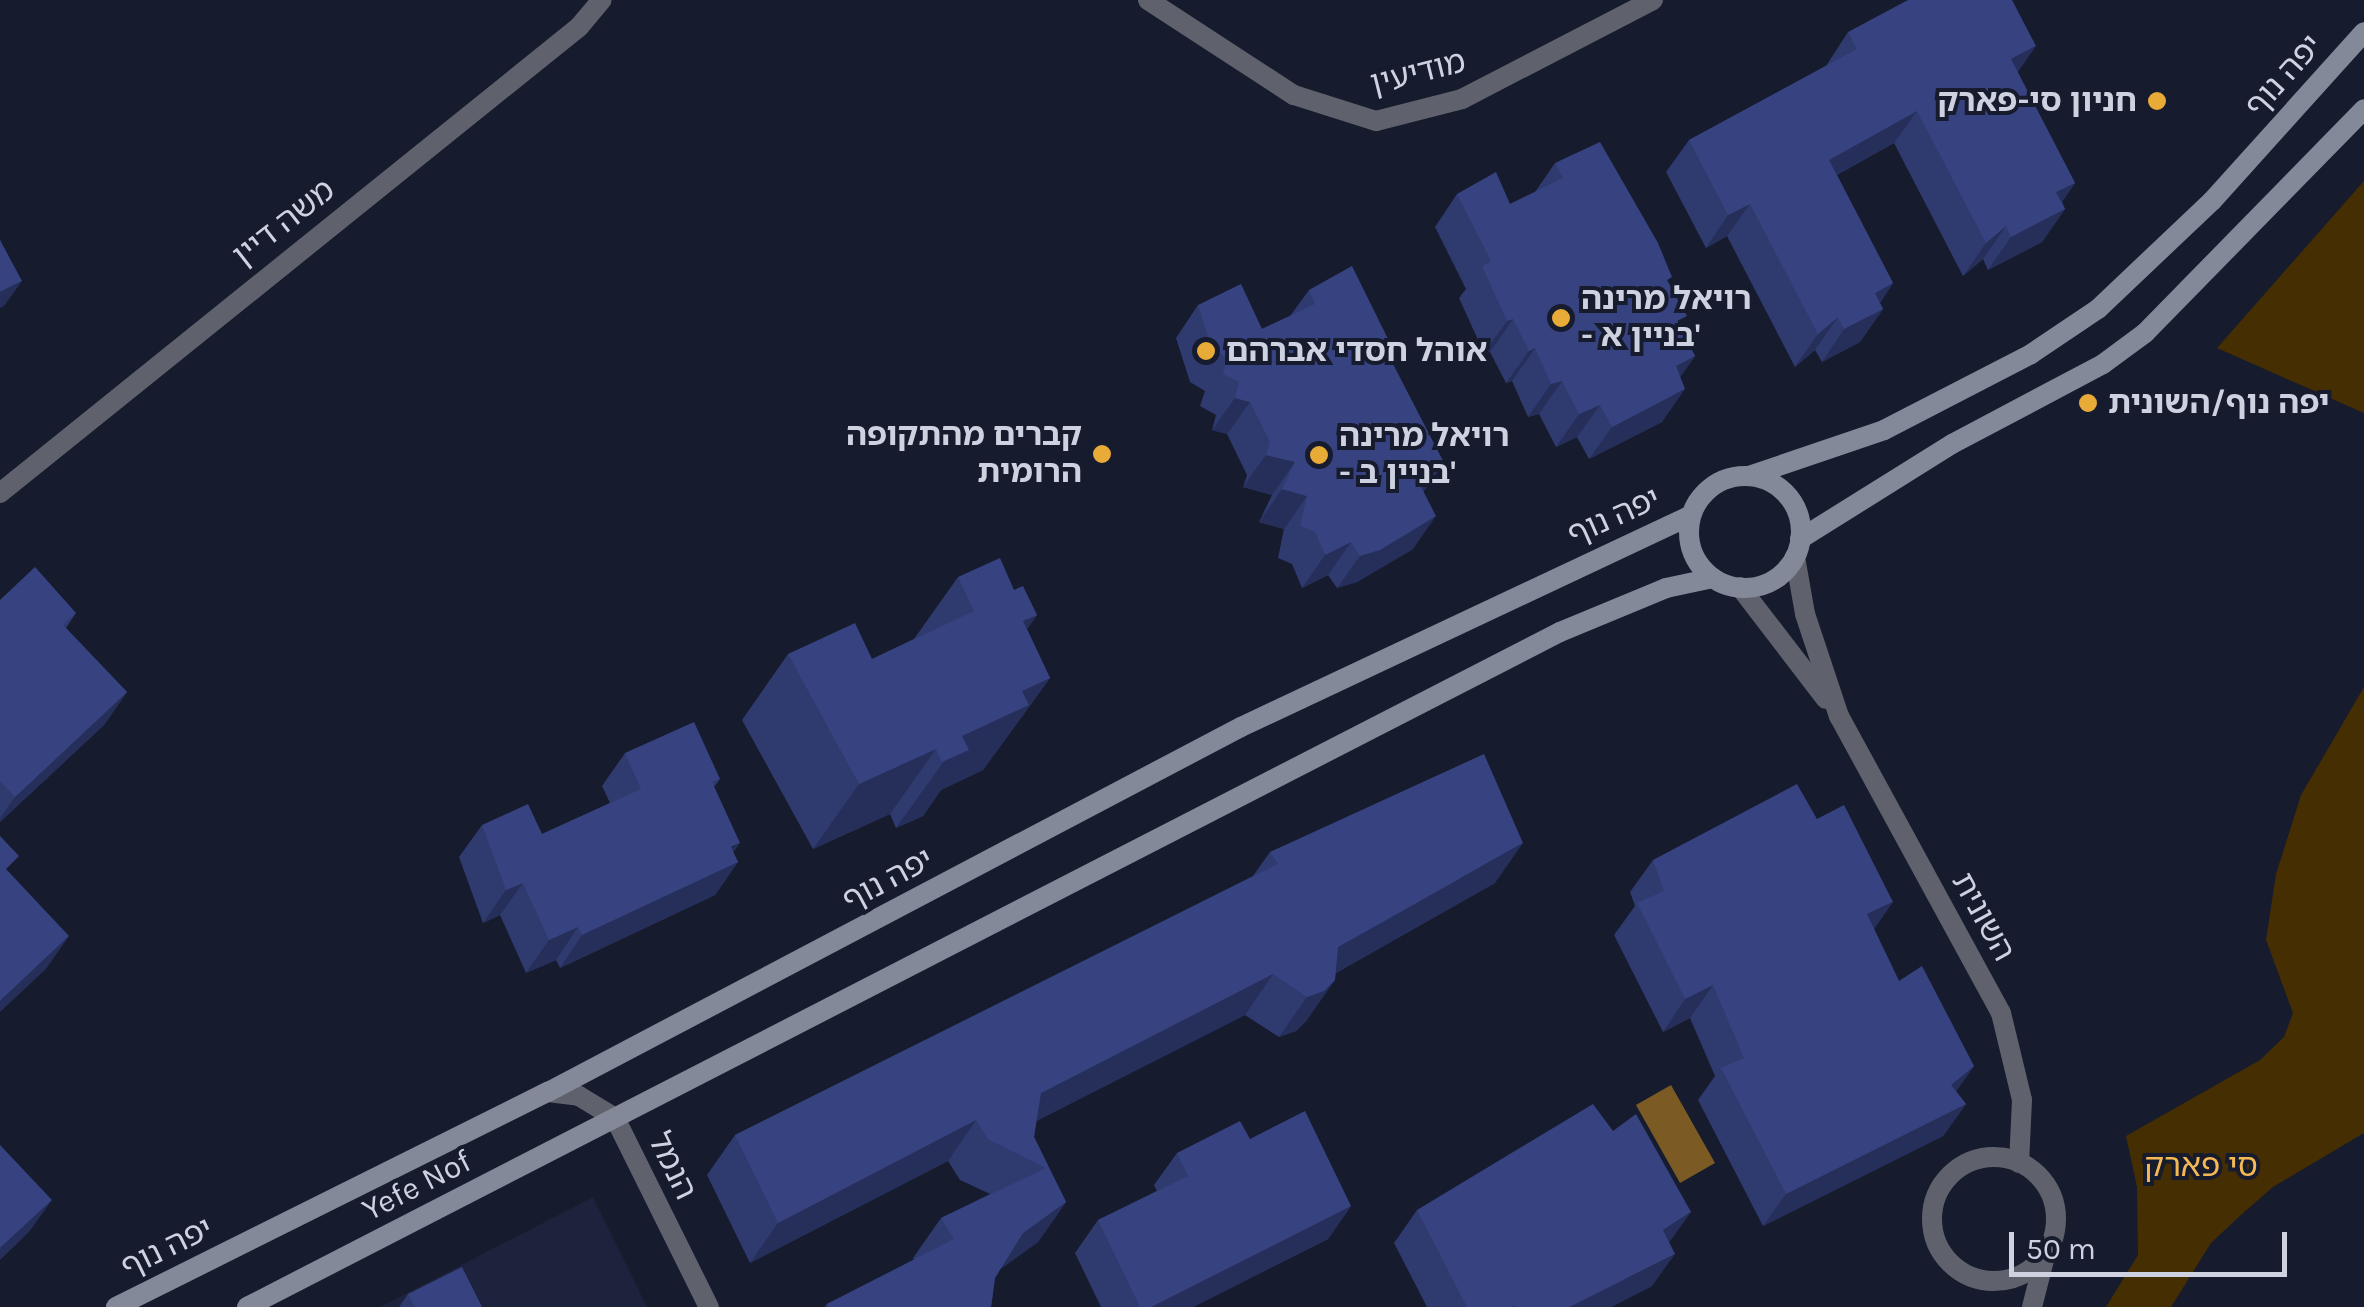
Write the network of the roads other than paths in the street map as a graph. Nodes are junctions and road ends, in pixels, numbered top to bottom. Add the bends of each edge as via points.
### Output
1 (602, 0) edge
2 (1148, 0) edge
3 (1653, 0) edge
4 (2364, 32) edge
5 (2364, 109) edge
6 (1749, 476) junction
7 (0, 492) edge
8 (1691, 515) junction
9 (1798, 548) junction
10 (1713, 578) junction
11 (1740, 588) junction
12 (1839, 716) junction
13 (548, 1092) junction
14 (615, 1118) junction
15 (2019, 1163) junction
16 (2045, 1254) junction
17 (116, 1307) edge
18 (248, 1307) edge
19 (709, 1307) edge
20 (2032, 1307) edge

1 - 7 street, משה דיין via 579,28
2 - 3 street, מודיעין via 1294,94 1376,120 1462,99
4 - 6 main road, יפה נוף via 2212,201 2098,309 2031,354 1884,430
5 - 9 main road via 2146,333 2103,364 1837,511
6 - 8 main road via 1713,486
6 - 9 main road via 1766,480 1793,504
8 - 10 main road via 1692,550
8 - 13 main road, יפה נוף via 1241,728
9 - 11 main road via 1768,583
9 - 12 street, השונית via 1809,629
10 - 11 main road
10 - 14 main road via 1666,588 1560,632
11 - 12 street, השונית
12 - 15 street, השונית via 2000,1013 2022,1100
13 - 14 street, הנמל via 589,1100
13 - 17 main road, יפה נוף
14 - 18 main road, Yefe Nof
14 - 19 street, הנמל
15 - 16 street via 2034,1172 2053,1202 2053,1238
15 - 16 street via 1977,1159 1950,1176 1934,1202 1936,1244 1948,1261 1982,1280 2017,1277
16 - 20 street

